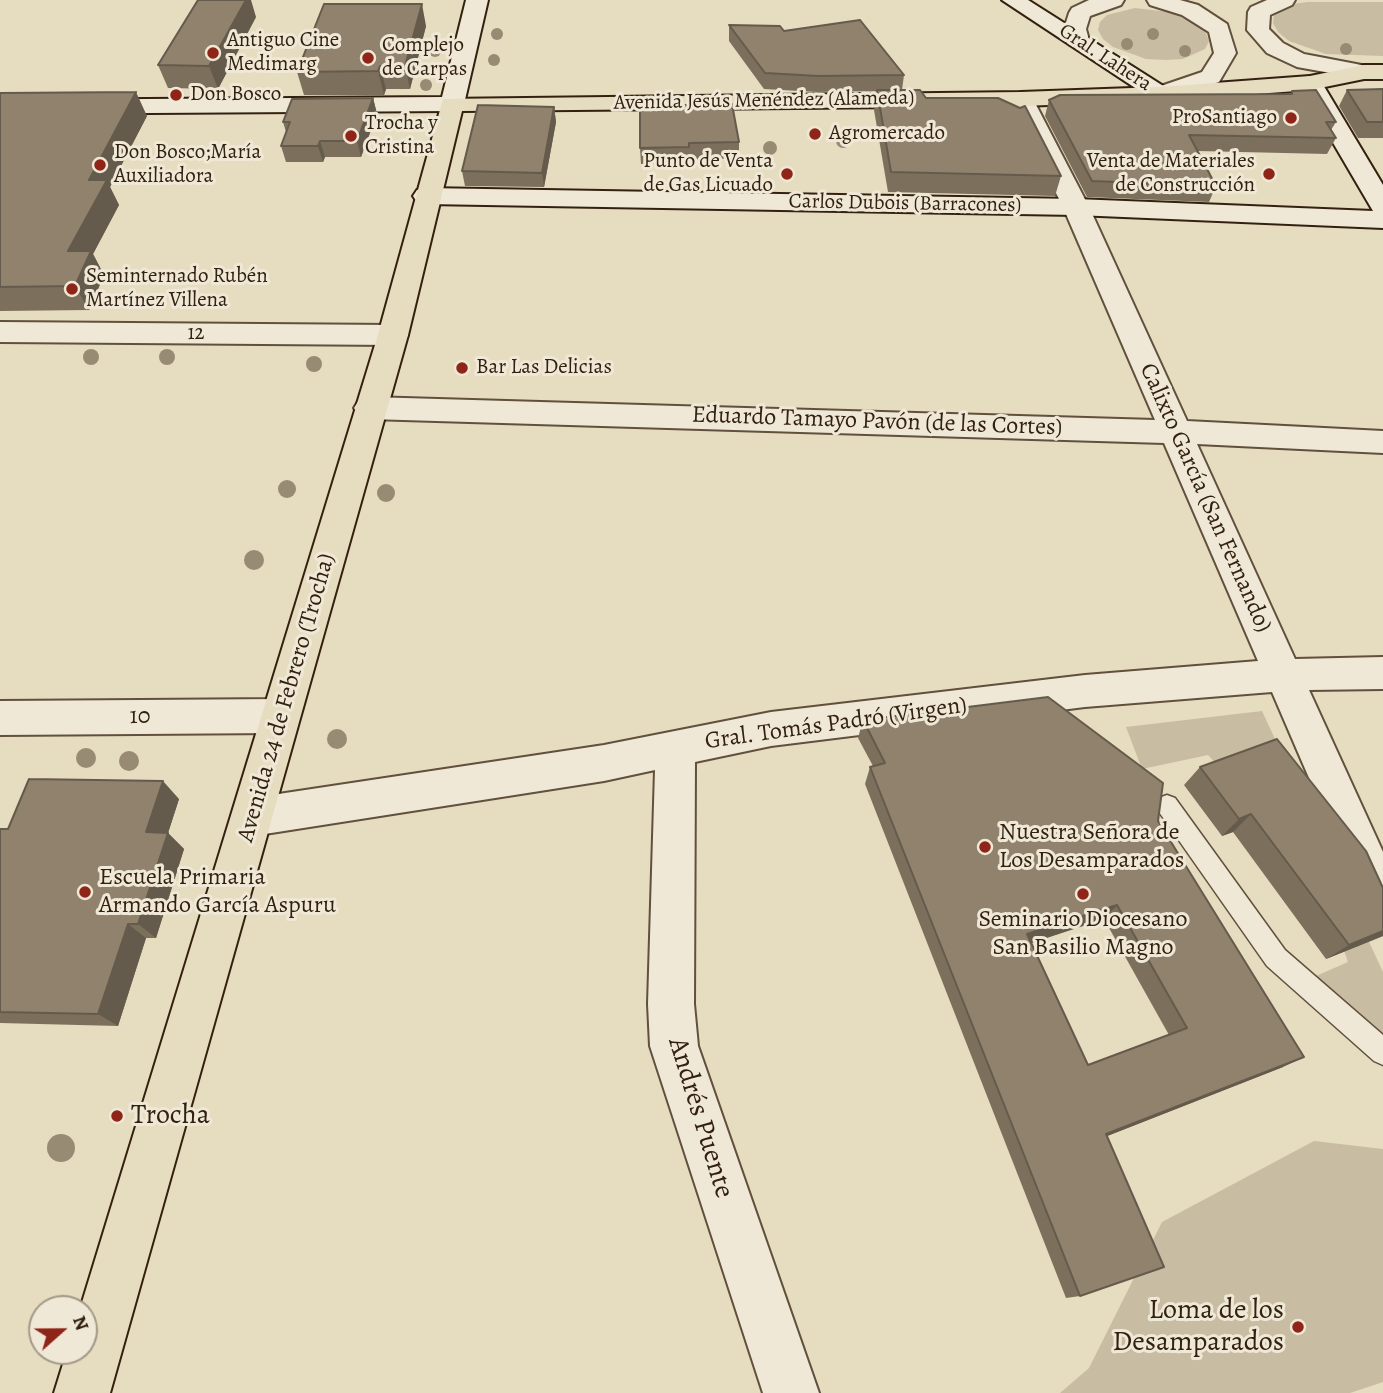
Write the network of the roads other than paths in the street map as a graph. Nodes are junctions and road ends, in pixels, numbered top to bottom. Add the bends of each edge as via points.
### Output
1 (477, 0) edge
2 (1013, 0) edge
3 (1114, 0) edge
4 (1158, 0) edge
5 (1284, 0) edge
6 (1078, 40) junction
7 (1297, 60) junction
8 (1373, 72) edge
9 (1310, 83) junction
10 (1383, 90) edge
11 (1160, 94) junction
12 (1021, 99) junction
13 (452, 104) junction
14 (0, 107) edge
15 (426, 195) junction
16 (1076, 207) junction
17 (1383, 207) edge
18 (1383, 220) edge
19 (0, 332) edge
20 (393, 335) junction
21 (370, 408) junction
22 (1174, 432) junction
23 (1383, 442) edge
24 (1383, 673) edge
25 (1283, 675) junction
26 (280, 716) junction
27 (0, 718) edge
28 (675, 749) junction
29 (1167, 804) dead end
30 (252, 817) junction
31 (1383, 901) edge
32 (1383, 1052) edge
33 (82, 1393) edge
34 (791, 1393) edge

1 - 13 street, Avenida 24 de Febrero (Trocha)
2 - 6 street, Gral. Lahera
3 - 6 street via 1080,13 1074,29
4 - 11 street, Avenida Jesús Menéndez (Alameda) via 1190,10 1219,29 1225,52 1211,77
5 - 7 street, Avenida Jesús Menéndez (Alameda) via 1259,12 1258,30 1275,48
6 - 11 street, Gral. Lahera
7 - 8 street, Avenida Jesús Menéndez (Alameda)
7 - 9 street, Avenida Jesús Menéndez (Alameda)
8 - 9 main road, Avenida Jesús Menéndez (Alameda)
9 - 10 main road, Avenida Jesús Menéndez (Alameda)
9 - 11 main road, Avenida Jesús Menéndez (Alameda)
9 - 17 street
11 - 12 main road, Avenida Jesús Menéndez (Alameda)
12 - 13 main road, Avenida Jesús Menéndez (Alameda)
12 - 16 street, Calixto García (San Fernando)
13 - 14 street
13 - 15 main road, Avenida 24 de Febrero (Trocha)
15 - 16 street, Carlos Dubois (Barracones)
15 - 20 main road, Avenida 24 de Febrero (Trocha)
16 - 18 street, Carlos Dubois (Barracones)
16 - 22 street, Calixto García (San Fernando)
19 - 20 street, 12
20 - 21 main road, Avenida 24 de Febrero (Trocha)
21 - 22 street, Eduardo Tamayo Pavón (de las Cortes)
21 - 26 main road, Avenida 24 de Febrero (Trocha)
22 - 23 street, Eduardo Tamayo Pavón (de las Cortes)
22 - 25 street, Calixto García (San Fernando)
24 - 25 street, Gral. Tomás Padró (Virgen)
25 - 28 street, Gral. Tomás Padró (Virgen) via 1085,691 798,726
25 - 31 street, Calixto García (San Fernando)
26 - 27 street, 10
26 - 30 main road, Avenida 24 de Febrero (Trocha)
28 - 30 street, Gral. Tomás Padró (Virgen)
28 - 34 street, Andrés Puente via 674,1046
29 - 32 lane via 1276,958
30 - 33 main road, Avenida 24 de Febrero (Trocha)

